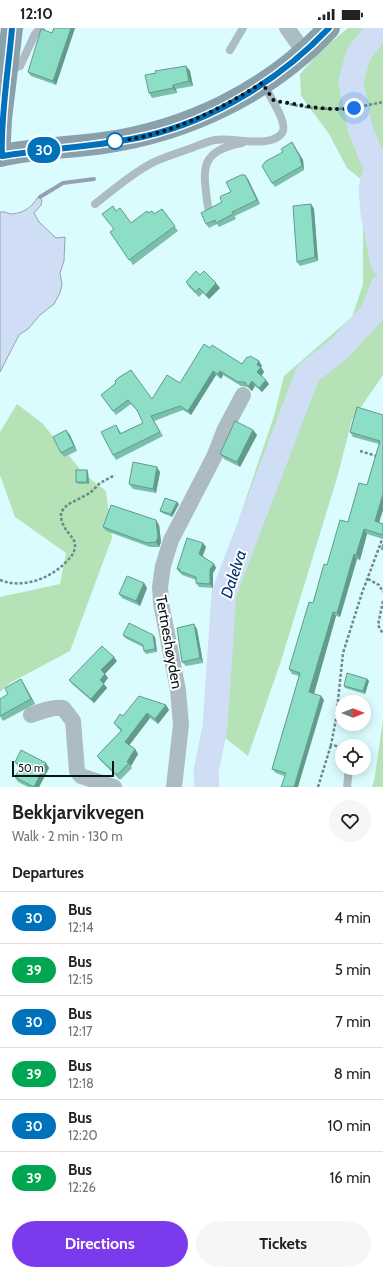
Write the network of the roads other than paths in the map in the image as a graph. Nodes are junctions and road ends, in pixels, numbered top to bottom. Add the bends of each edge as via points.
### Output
1 (12, 28) edge
2 (41, 28) edge
3 (243, 28) edge
4 (286, 28) edge
5 (329, 28) edge
6 (230, 50) dead end
7 (304, 52) junction
8 (4, 68) edge
9 (268, 92) junction
10 (252, 141) junction
11 (1, 148) edge
12 (95, 204) dead end
13 (208, 206) dead end
14 (243, 395) dead end
15 (32, 715) dead end
16 (348, 775) edge
17 (84, 782) edge
18 (114, 787) edge
19 (174, 787) edge
20 (347, 787) edge

1 - 8 main road
2 - 8 lane via 35,34 20,66
3 - 6 lane
4 - 7 street
5 - 7 main road
7 - 9 main road
8 - 11 main road
9 - 10 lane via 282,121 283,133 270,141
9 - 11 main road via 162,132 102,143
10 - 12 lane via 215,140 152,163 130,176
10 - 13 lane via 219,149 207,160 204,172
14 - 19 street, Tertneshøyden via 171,540 163,566 161,603 178,690 181,725
15 - 17 street via 56,707 63,708 69,713 75,729 77,771
16 - 20 lane
17 - 18 street

